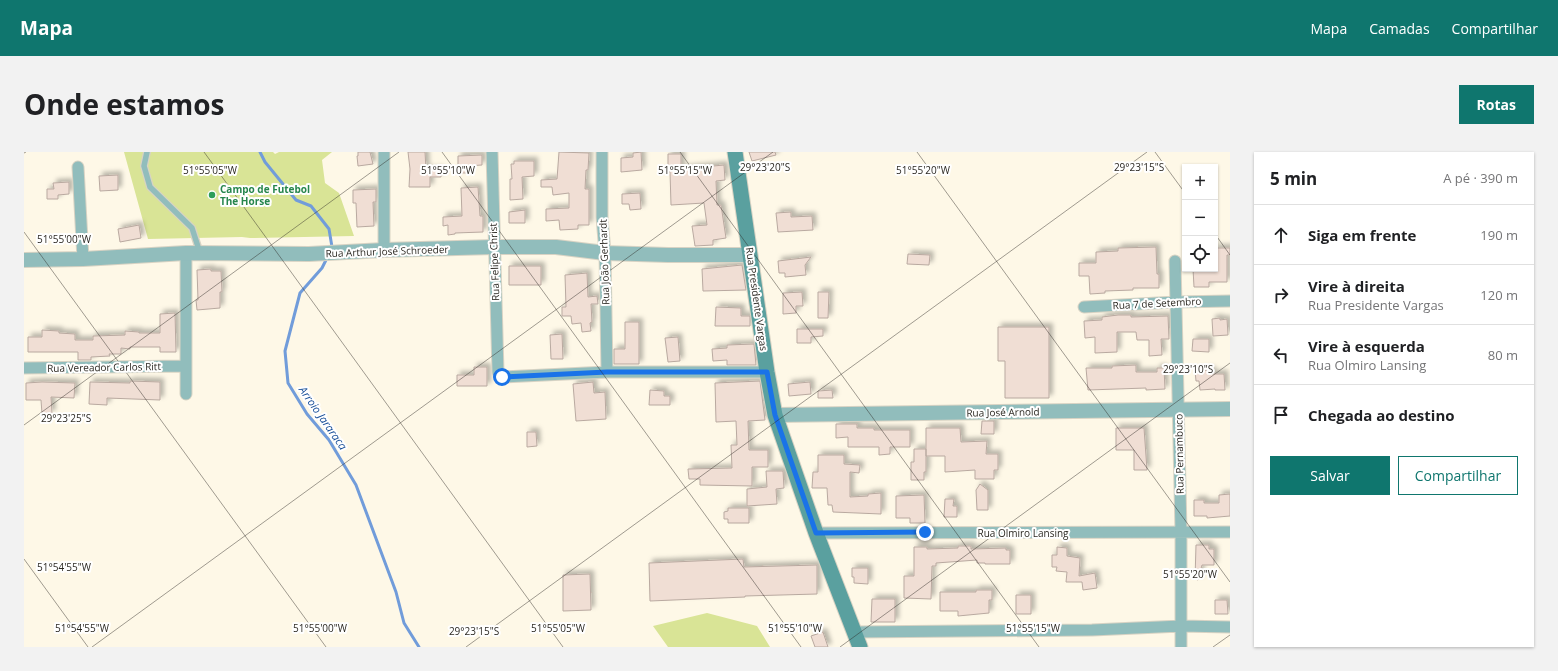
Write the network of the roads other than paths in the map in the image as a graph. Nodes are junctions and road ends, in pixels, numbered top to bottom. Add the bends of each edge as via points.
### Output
1 (147, 152) edge
2 (384, 152) edge
3 (492, 152) edge
4 (602, 152) edge
5 (735, 152) edge
6 (78, 167) dead end
7 (494, 247) junction
8 (384, 250) junction
9 (193, 253) junction
10 (605, 253) junction
11 (750, 255) junction
12 (83, 259) junction
13 (24, 260) edge
14 (1175, 261) dead end
15 (1230, 300) edge
16 (1176, 302) junction
17 (1084, 307) dead end
18 (185, 366) junction
19 (24, 368) edge
20 (607, 372) junction
21 (767, 372) junction
22 (186, 394) dead end
23 (1230, 409) edge
24 (1178, 410) junction
25 (775, 415) junction
26 (1181, 532) junction
27 (1230, 532) edge
28 (816, 533) junction
29 (1181, 626) junction
30 (1230, 627) edge
31 (854, 632) junction
32 (860, 647) edge
33 (1181, 647) edge

1 - 9 lane via 144,166 150,187 192,228
2 - 8 street
3 - 7 street, Rua Felipe Christ
4 - 10 street, Rua João Gerhardt
5 - 11 main road, Rua Presidente Vargas
6 - 12 street
7 - 8 street, Rua Arthur José Schroeder
7 - 10 street, Rua Arthur José Schroeder via 556,247
7 - 20 street, Rua Felipe Christ via 498,372 502,377
8 - 9 street, Rua Arthur José Schroeder via 336,254
9 - 12 street, Rua Arthur José Schroeder
9 - 18 street
10 - 11 street, Rua Arthur José Schroeder
10 - 20 street, Rua João Gerhardt
11 - 21 main road, Rua Presidente Vargas
12 - 13 street, Rua Arthur José Schroeder
14 - 16 street, Rua Pernambuco
15 - 16 street, Rua 7 de Setembro
16 - 17 street, Rua 7 de Setembro
16 - 24 street, Rua Pernambuco
18 - 19 street, Rua Vereador Carlos Ritt
18 - 22 street
20 - 21 street
21 - 25 main road, Rua Presidente Vargas
23 - 24 street, Rua José Arnold
24 - 25 street, Rua José Arnold
24 - 26 street, Rua Pernambuco
25 - 28 main road, Rua Presidente Vargas
26 - 27 street, Rua Olmiro Lansing
26 - 28 street, Rua Olmiro Lansing
26 - 29 street, Rua Pernambuco
28 - 31 main road, Rua Presidente Vargas
29 - 30 street
29 - 31 street via 1092,630
29 - 33 street, Rua Pernambuco
31 - 32 main road, Rua Presidente Vargas

